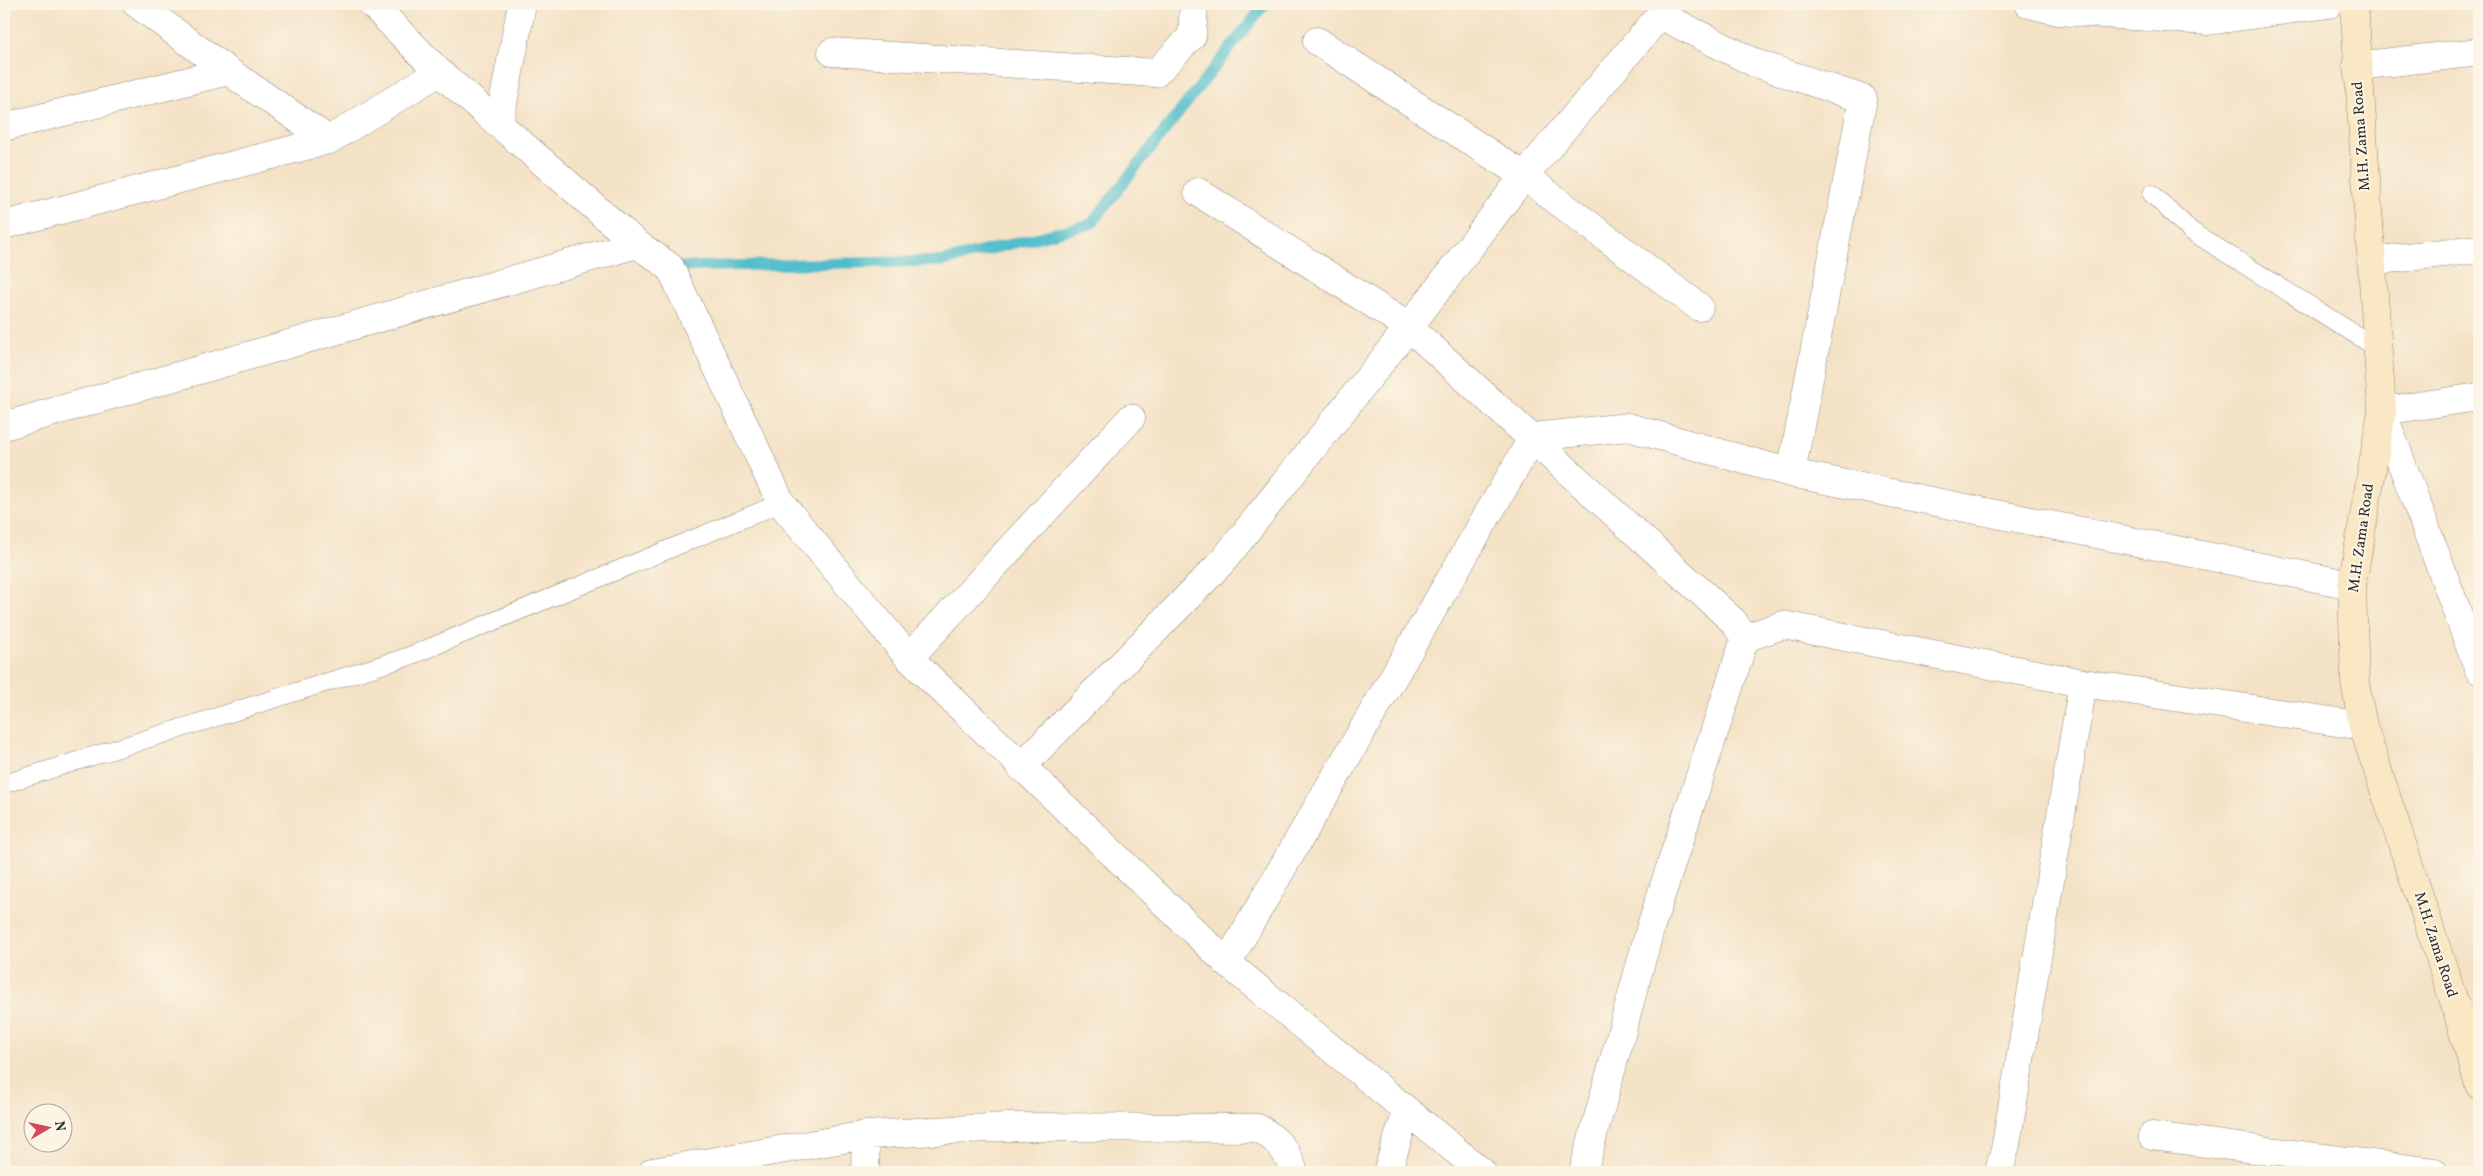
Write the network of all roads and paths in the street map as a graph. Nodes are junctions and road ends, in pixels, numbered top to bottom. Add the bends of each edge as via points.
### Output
1 (137, 4) edge
2 (372, 4) edge
3 (522, 4) edge
4 (1194, 4) edge
5 (2029, 4) edge
6 (2329, 4) edge
7 (2354, 4) edge
8 (1318, 41) dead end
9 (832, 52) dead end
10 (2479, 52) edge
11 (2357, 66) junction
12 (228, 71) junction
13 (439, 72) junction
14 (499, 124) junction
15 (4, 128) edge
16 (329, 140) junction
17 (1524, 176) junction
18 (1198, 192) dead end
19 (2152, 194) dead end
20 (4, 225) edge
21 (636, 244) junction
22 (2479, 249) edge
23 (2371, 261) junction
24 (1700, 307) dead end
25 (1409, 327) junction
26 (2377, 348) junction
27 (2479, 397) edge
28 (2382, 411) junction
29 (1131, 418) dead end
30 (4, 426) edge
31 (1533, 437) junction
32 (1791, 473) junction
33 (781, 503) junction
34 (2352, 585) junction
35 (1745, 638) junction
36 (909, 658) junction
37 (2479, 670) edge
38 (2083, 683) junction
39 (2363, 726) junction
40 (1021, 767) junction
41 (4, 784) edge
42 (1227, 963) junction
43 (2479, 1085) edge
44 (1407, 1111) junction
45 (866, 1135) junction
46 (2152, 1136) dead end
47 (652, 1172) edge
48 (865, 1172) edge
49 (1294, 1172) edge
50 (1387, 1172) edge
51 (1482, 1172) edge
52 (1583, 1172) edge
53 (1999, 1172) edge
54 (2434, 1172) edge

1 - 12 street
2 - 13 street
3 - 14 street
4 - 9 street via 1192,36 1156,73
5 - 6 street via 2058,11 2208,21
7 - 11 main road, M.H. Zama Road
8 - 17 street
10 - 11 street
11 - 23 main road, M.H. Zama Road
12 - 15 street
12 - 16 street
13 - 14 street
13 - 16 street
14 - 21 street
16 - 20 street
17 - 24 street
17 - 25 street
17 - 32 street via 1660,16 1755,62 1863,99
18 - 25 street
19 - 26 lane via 2191,231
21 - 30 street
21 - 33 street via 670,267
22 - 23 street
23 - 26 main road, M.H. Zama Road
25 - 31 street
25 - 40 street via 1222,562
26 - 28 main road, M.H. Zama Road
27 - 28 street
28 - 34 main road, M.H. Zama Road
28 - 37 street
29 - 36 street
31 - 32 street via 1628,426
31 - 35 street via 1733,621
31 - 42 street
32 - 34 street
33 - 36 street
33 - 41 lane via 407,657
34 - 39 main road, M.H. Zama Road via 2355,683
35 - 38 street via 1783,625
35 - 52 street via 1651,926
36 - 40 street
38 - 39 street
38 - 53 street
39 - 43 main road, M.H. Zama Road
40 - 42 street
42 - 44 street
44 - 50 street
44 - 51 street
45 - 47 street
45 - 48 street
45 - 49 street via 1006,1127 1258,1128 1285,1148
46 - 54 street

